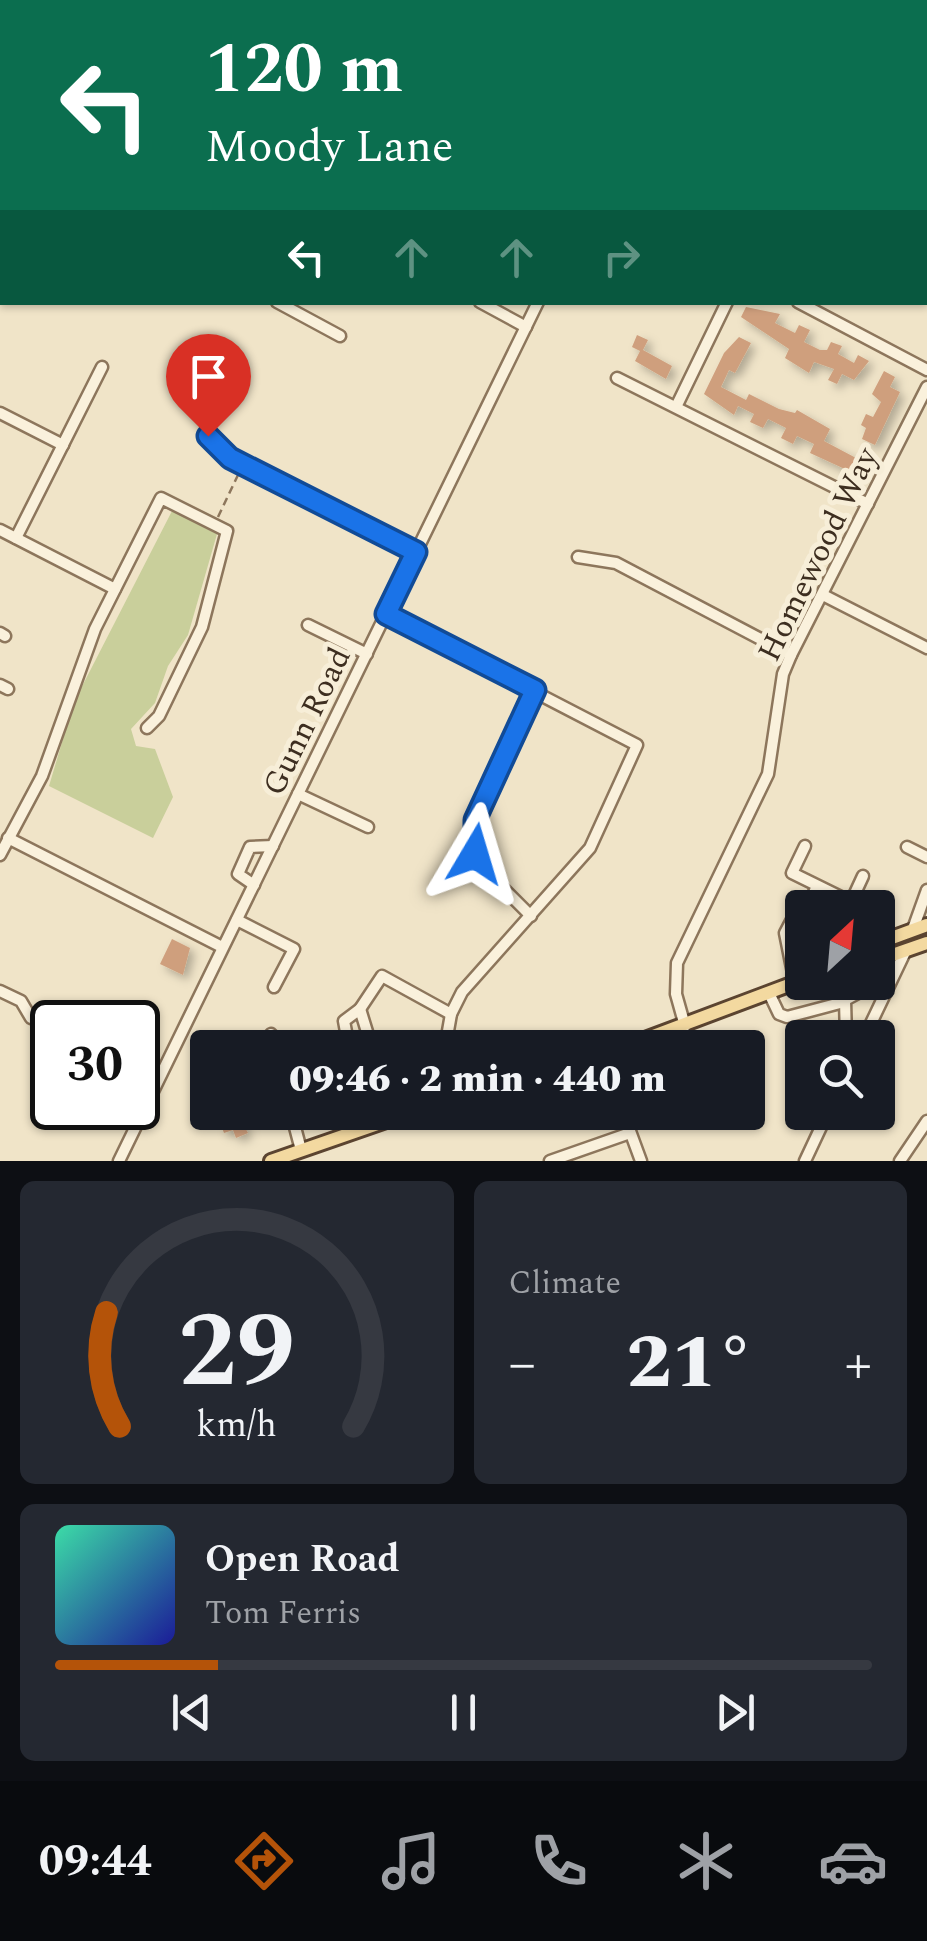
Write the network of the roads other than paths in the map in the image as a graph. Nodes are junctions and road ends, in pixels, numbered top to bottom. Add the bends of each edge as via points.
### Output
1 (282, 305) edge
2 (486, 305) edge
3 (537, 305) edge
4 (727, 305) edge
5 (804, 305) edge
6 (526, 327) junction
7 (340, 336) dead end
8 (102, 367) dead end
9 (927, 370) edge
10 (617, 378) dead end
11 (927, 387) edge
12 (676, 407) junction
13 (0, 413) edge
14 (208, 436) dead end
15 (63, 445) junction
16 (868, 504) junction
17 (0, 530) edge
18 (16, 538) junction
19 (416, 552) junction
20 (578, 557) dead end
21 (115, 589) junction
22 (824, 595) junction
23 (386, 614) junction
24 (308, 625) dead end
25 (927, 648) edge
26 (366, 654) junction
27 (791, 655) junction
28 (535, 690) junction
29 (147, 728) dead end
30 (298, 794) junction
31 (368, 828) dead end
32 (8, 838) junction
33 (273, 846) junction
34 (805, 846) dead end
35 (907, 847) dead end
36 (0, 855) edge
37 (927, 857) edge
38 (863, 876) dead end
39 (254, 885) junction
40 (818, 886) junction
41 (816, 890) edge
42 (927, 890) edge
43 (531, 916) junction
44 (237, 920) junction
45 (922, 930) edge
46 (895, 938) edge
47 (927, 943) edge
48 (895, 946) edge
49 (222, 947) junction
50 (906, 950) junction
51 (895, 952) edge
52 (785, 986) edge
53 (274, 987) dead end
54 (0, 991) edge
55 (770, 992) junction
56 (845, 1000) joint
57 (360, 1009) junction
58 (451, 1014) junction
59 (30, 1016) edge
60 (846, 1020) edge
61 (873, 1020) edge
62 (686, 1026) junction
63 (346, 1030) edge
64 (366, 1030) edge
65 (448, 1030) edge
66 (674, 1030) edge
67 (927, 1120) edge
68 (296, 1130) edge
69 (359, 1130) edge
70 (629, 1130) edge
71 (819, 1130) edge
72 (630, 1133) junction
73 (301, 1150) junction
74 (119, 1161) edge
75 (271, 1161) edge
76 (550, 1161) edge
77 (641, 1161) edge
78 (804, 1161) edge
79 (900, 1161) edge

1 - 7 street
2 - 6 street
3 - 6 street, Gunn Road
4 - 12 street
5 - 9 street
6 - 19 street, Gunn Road
8 - 15 street
10 - 12 street
11 - 16 street, Homewood Way
12 - 16 street
13 - 15 street
14 - 19 street via 242,464
15 - 18 street
16 - 22 street, Homewood Way
17 - 18 street
18 - 21 street
19 - 23 street, Gunn Road
20 - 27 street via 616,563
21 - 29 street via 161,498 227,531 202,627
21 - 32 street via 78,669 42,776
22 - 25 street
22 - 27 street, Homewood Way
23 - 26 street, Gunn Road
23 - 28 street
24 - 26 street
26 - 30 street, Gunn Road
27 - 62 street, Homewood Way via 768,774 678,963 676,994
28 - 43 street via 472,840 482,866
28 - 43 street via 637,744 590,848
30 - 31 street
30 - 33 street, Gunn Road
32 - 36 street
32 - 49 street
33 - 39 street, Gunn Road
33 - 39 street via 250,847 238,865 238,874
34 - 40 street via 792,873
35 - 37 street
38 - 40 street via 851,902
39 - 44 street, Gunn Road
40 - 41 street
42 - 45 street
43 - 58 street via 462,992
44 - 49 street, Gunn Road
44 - 53 street via 294,949
45 - 46 main road
45 - 48 main road
45 - 50 main road
47 - 50 main road
49 - 74 street, Gunn Road
50 - 51 main road
50 - 61 street
52 - 55 main road
54 - 59 street via 22,1002
55 - 56 street via 782,1017 820,1012
55 - 62 main road
56 - 60 street
57 - 58 street via 382,976
57 - 63 street via 344,1020
57 - 64 street
58 - 65 street
62 - 66 main road
67 - 79 street
68 - 73 street
69 - 73 main road
70 - 72 street
71 - 78 street
72 - 76 street
72 - 77 street
73 - 75 main road

